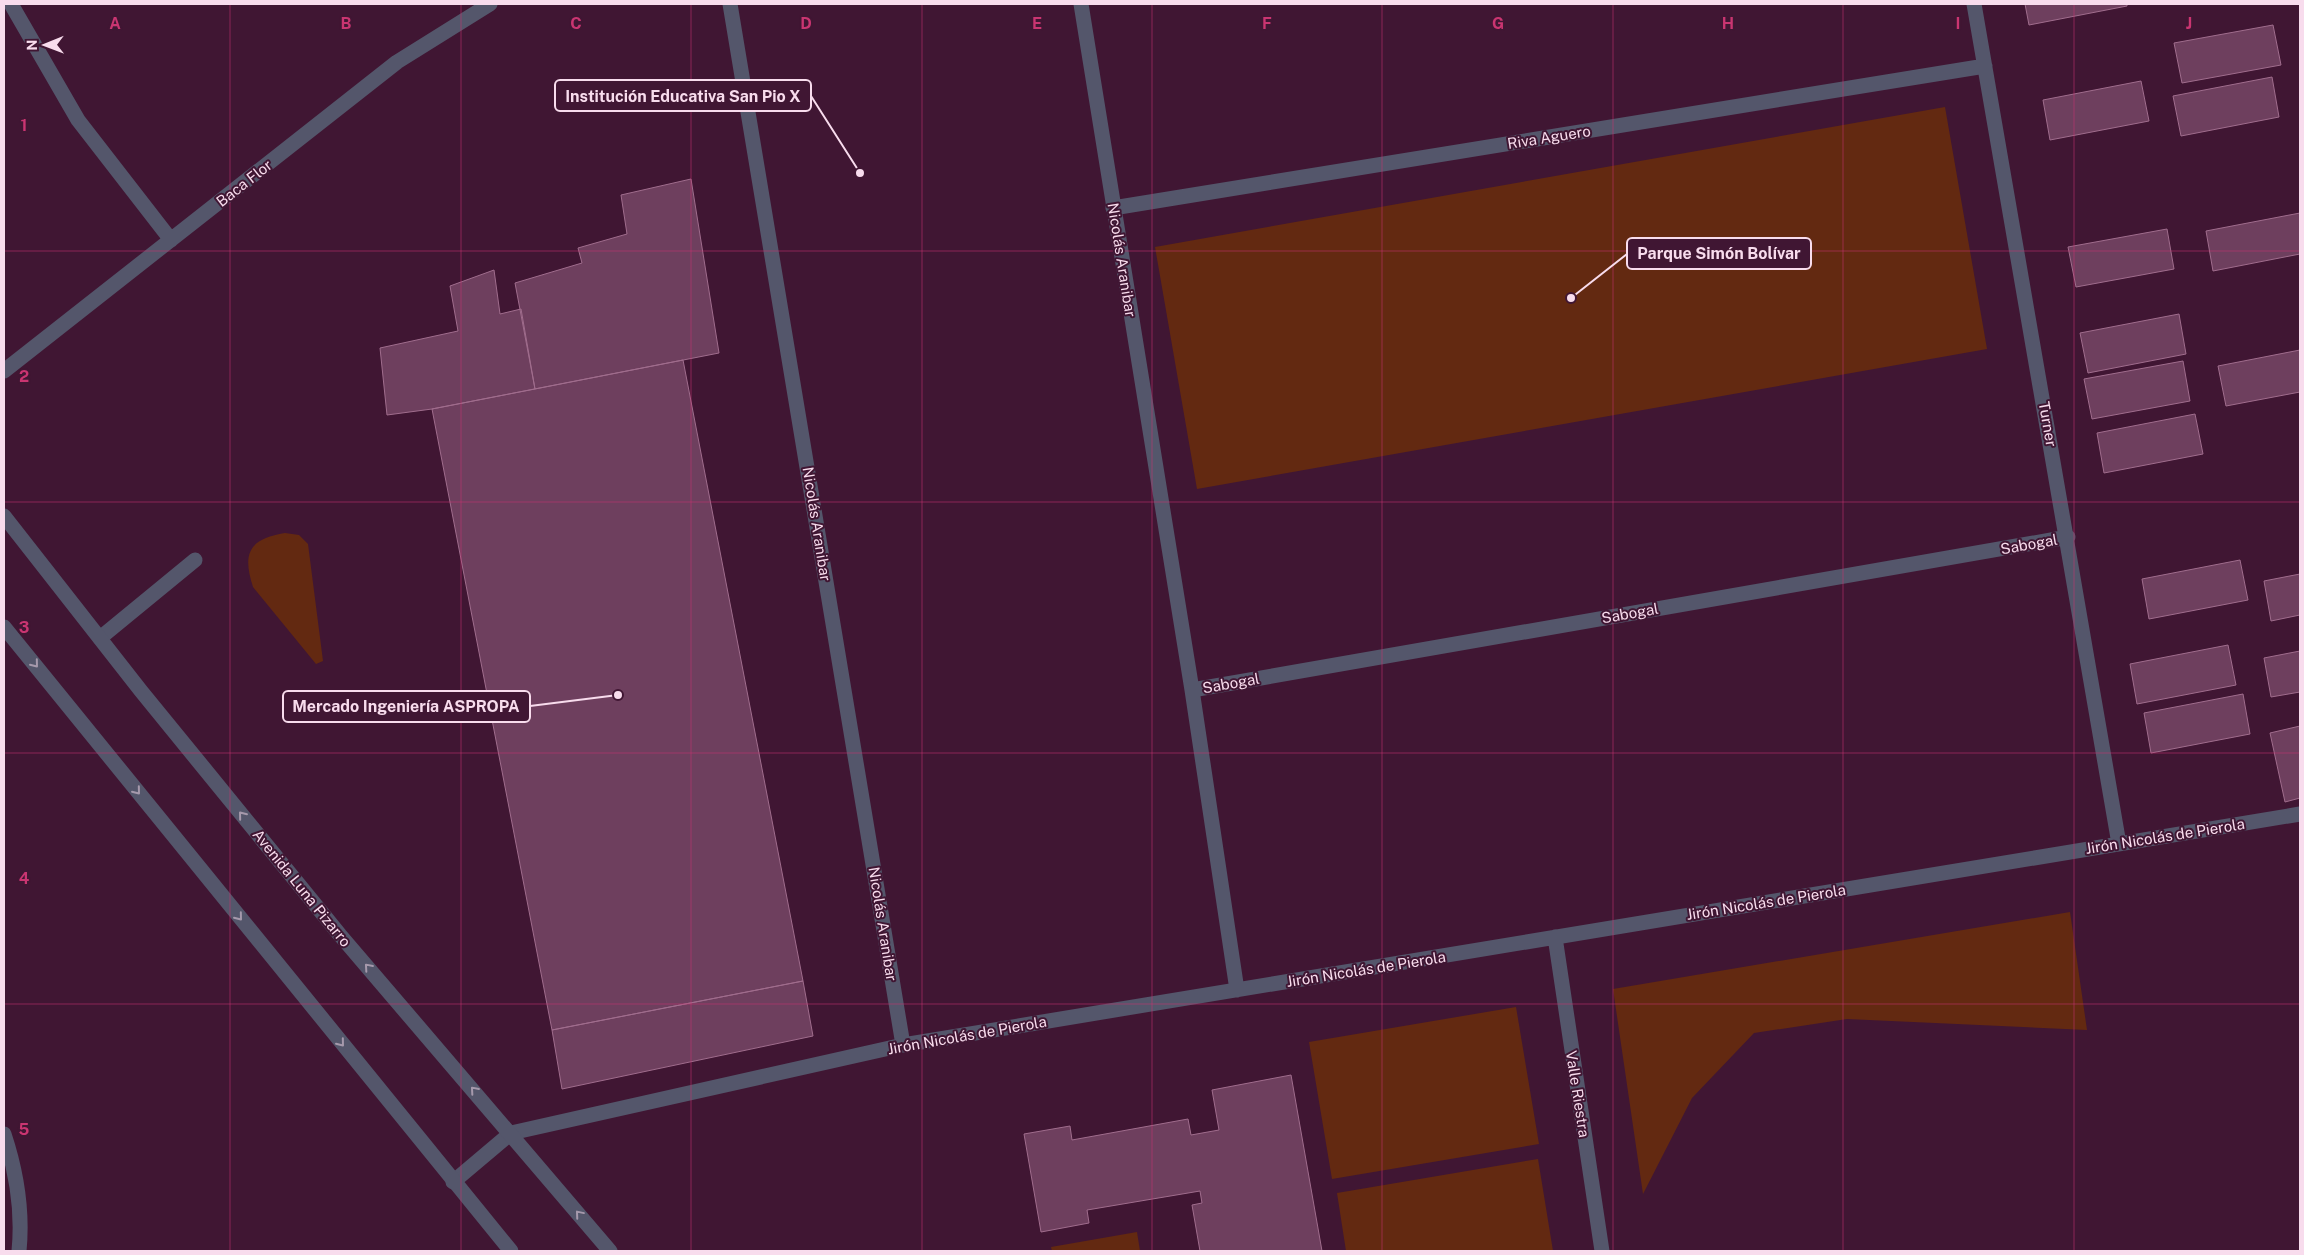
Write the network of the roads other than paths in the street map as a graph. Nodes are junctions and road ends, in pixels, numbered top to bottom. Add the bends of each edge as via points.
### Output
1 (11, 4) edge
2 (490, 4) edge
3 (730, 4) edge
4 (1080, 4) edge
5 (1974, 4) edge
6 (1985, 66) junction
7 (1113, 208) junction
8 (171, 240) junction
9 (4, 371) edge
10 (4, 516) edge
11 (2068, 537) junction
12 (195, 560) dead end
13 (4, 627) edge
14 (100, 638) junction
15 (1192, 690) junction
16 (2300, 814) edge
17 (2119, 844) junction
18 (1554, 937) junction
19 (1237, 990) junction
20 (903, 1045) junction
21 (511, 1133) junction
22 (4, 1134) edge
23 (453, 1182) junction
24 (19, 1251) edge
25 (511, 1251) edge
26 (610, 1251) edge
27 (1602, 1251) edge

1 - 8 street via 78,120
2 - 8 street, Baca Flor via 397,62
3 - 20 street, Nicolás Aranibar
4 - 7 street, Nicolás Aranibar
5 - 6 street, Turner
6 - 7 street, Riva Aguero
6 - 11 street, Turner
7 - 15 street, Nicolás Aranibar
8 - 9 street, Baca Flor
10 - 14 street, Avenida Luna Pizarro
11 - 15 street, Sabogal
11 - 17 street, Turner
12 - 14 street
13 -> 23 street
21 -> 14 street, Avenida Luna Pizarro via 340,935
15 - 19 street, Nicolás Aranibar
16 - 17 street, Jirón Nicolás de Pierola
17 - 18 street, Jirón Nicolás de Pierola
18 - 19 street, Jirón Nicolás de Pierola
18 - 27 street, Valle Riestra
19 - 20 street, Jirón Nicolás de Pierola
20 - 21 street, Jirón Nicolás de Pierola
21 - 23 street, Jirón Nicolás de Pierola
26 -> 21 street, Avenida Luna Pizarro
22 - 24 street via 14,1165 22,1223
23 - 25 street

